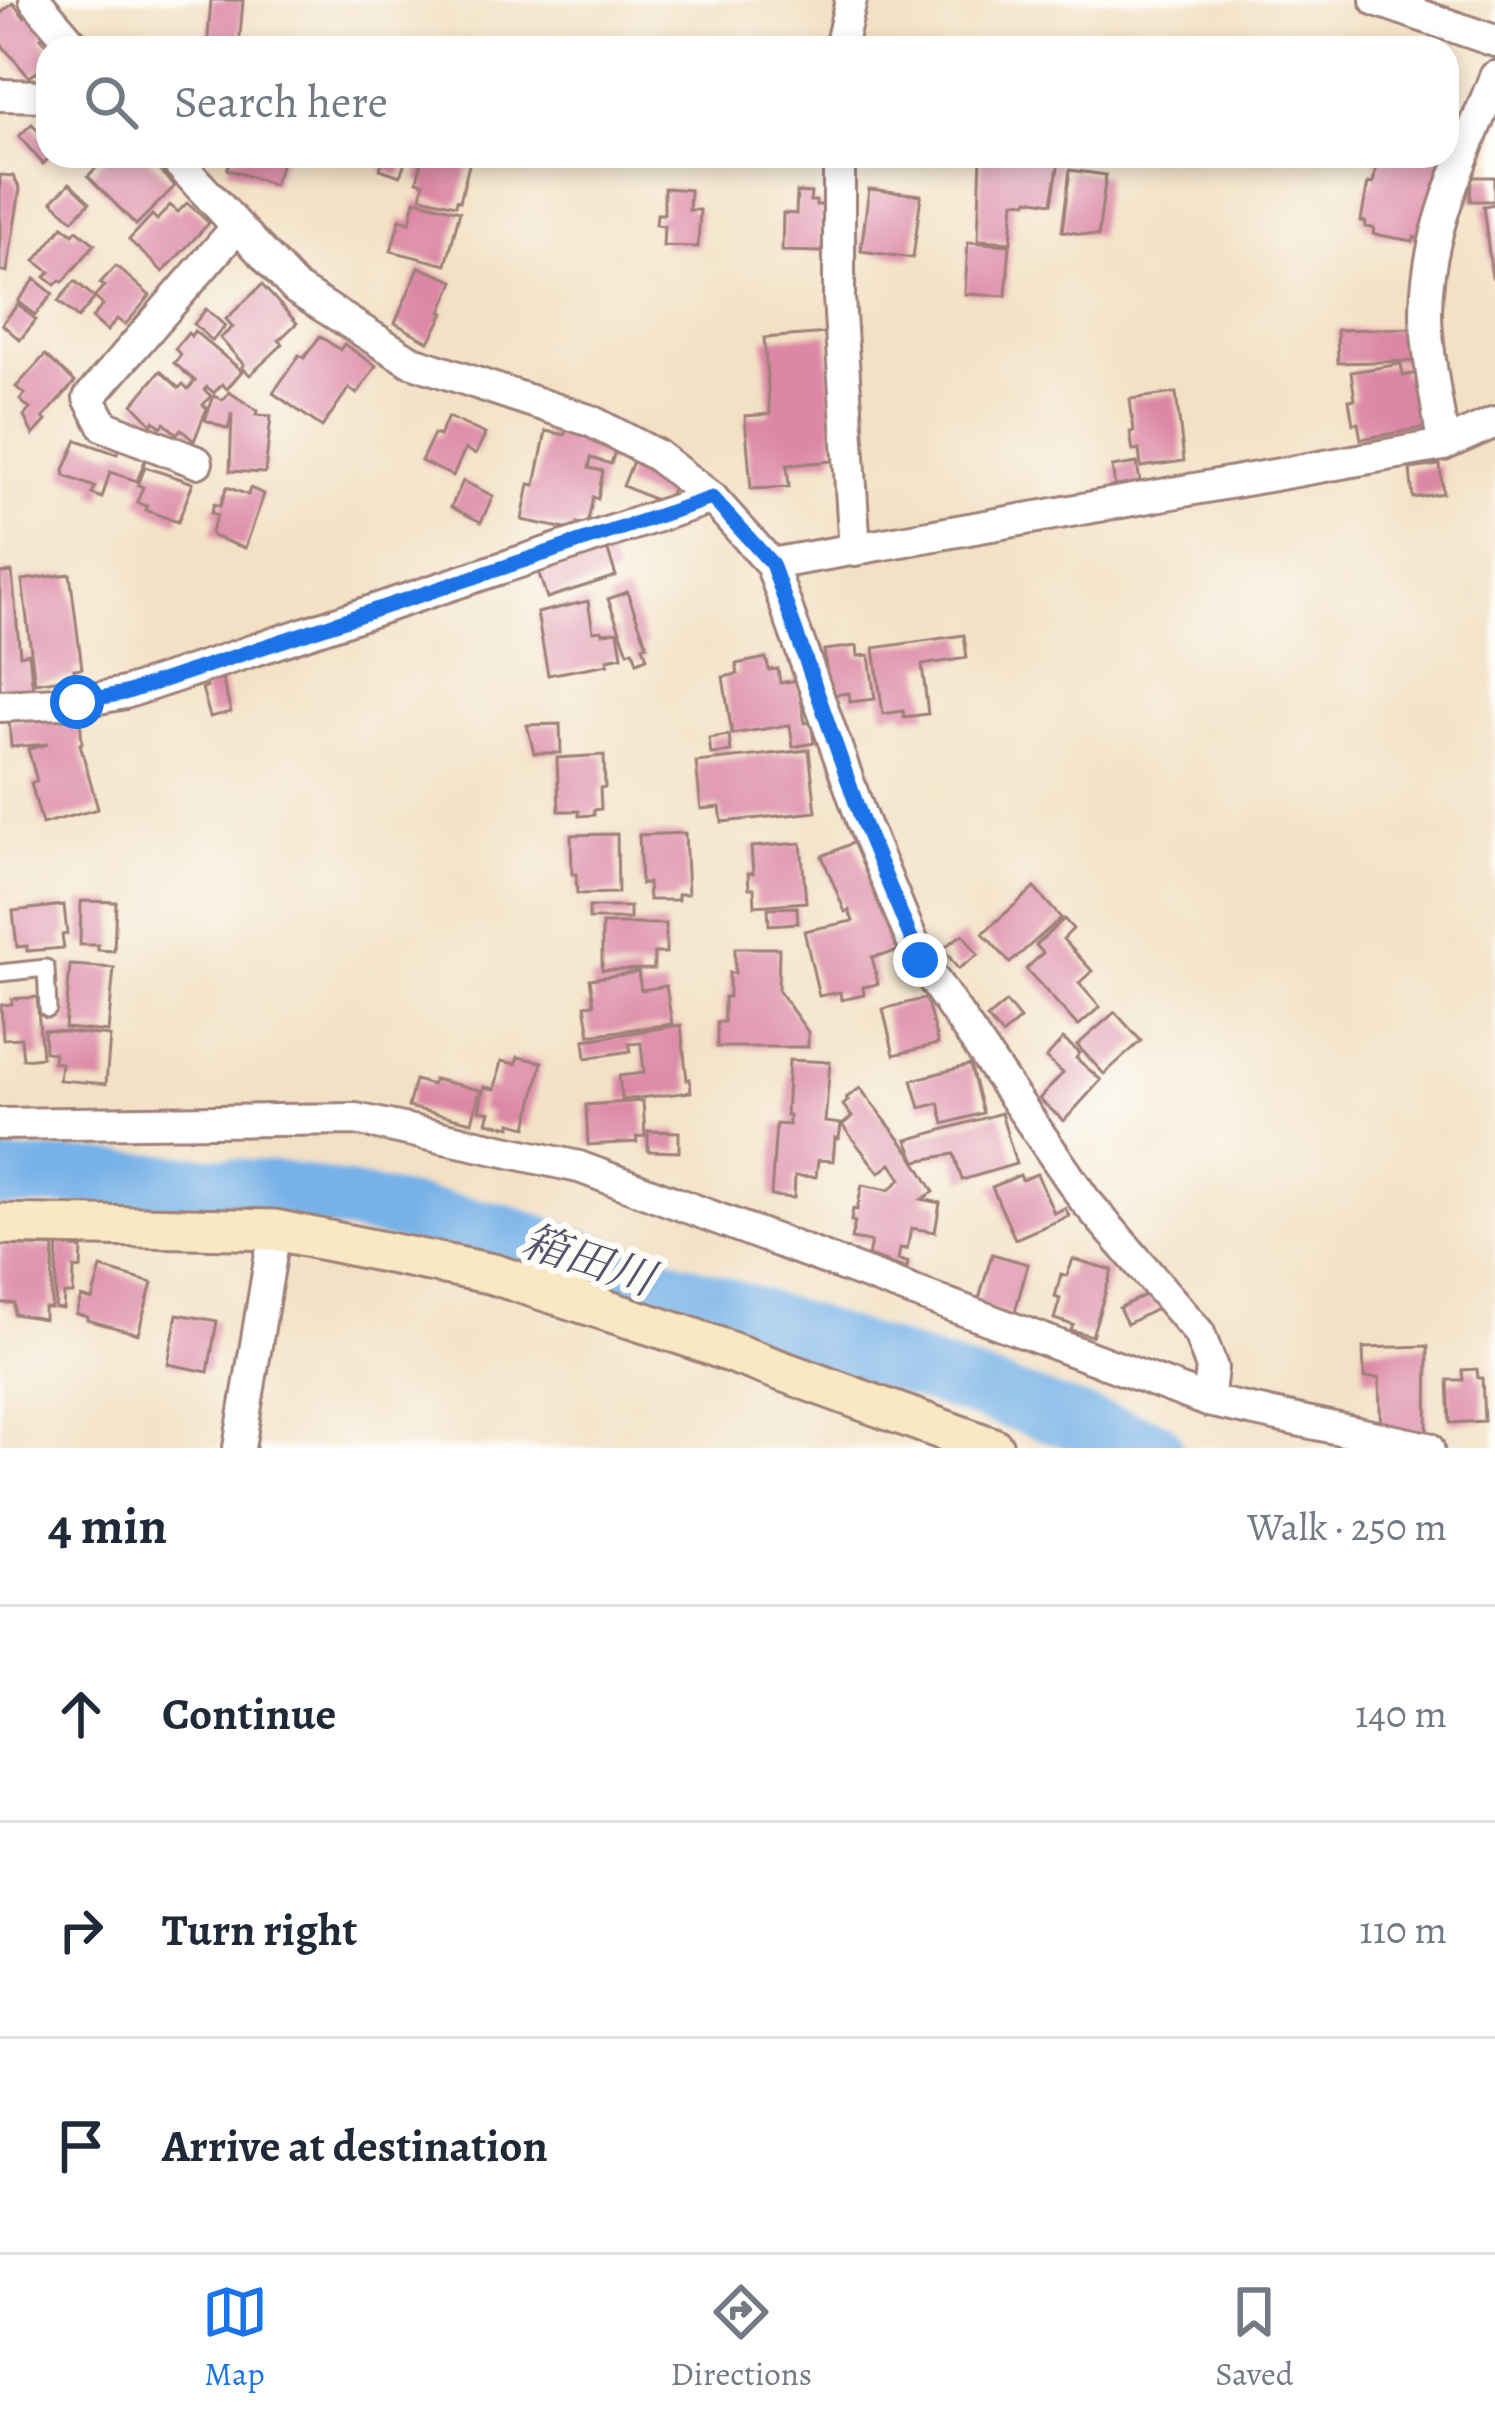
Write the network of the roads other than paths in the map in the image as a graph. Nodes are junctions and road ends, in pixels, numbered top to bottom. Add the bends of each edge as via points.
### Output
1 (35, 0) edge
2 (851, 0) edge
3 (1376, 0) edge
4 (66, 36) edge
5 (843, 36) edge
6 (1495, 41) edge
7 (1495, 77) edge
8 (0, 95) edge
9 (36, 96) edge
10 (1459, 167) edge
11 (183, 168) edge
12 (839, 168) edge
13 (1459, 168) edge
14 (237, 227) junction
15 (1495, 422) edge
16 (1443, 445) junction
17 (197, 462) dead end
18 (712, 498) junction
19 (855, 551) junction
20 (772, 564) junction
21 (0, 706) edge
22 (0, 973) edge
23 (49, 1009) dead end
24 (0, 1124) edge
25 (0, 1224) edge
26 (275, 1230) junction
27 (1208, 1401) junction
28 (239, 1448) edge
29 (994, 1448) edge
30 (1428, 1448) edge

1 - 4 street
2 - 5 street
3 - 6 street
7 - 10 street
8 - 9 street
11 - 14 street
12 - 19 street
13 - 16 street via 1430,260 1426,317
14 - 17 street via 89,398 104,426
14 - 18 street via 296,290 410,361 591,421 656,454
15 - 16 street
16 - 19 street
18 - 20 street
18 - 21 street via 125,693
19 - 20 street
20 - 27 street via 920,960 1084,1199 1199,1333 1212,1368
22 - 23 lane via 46,968
24 - 27 street via 356,1119 579,1167
25 - 26 main road
26 - 28 street
26 - 29 main road via 493,1274
27 - 30 street

